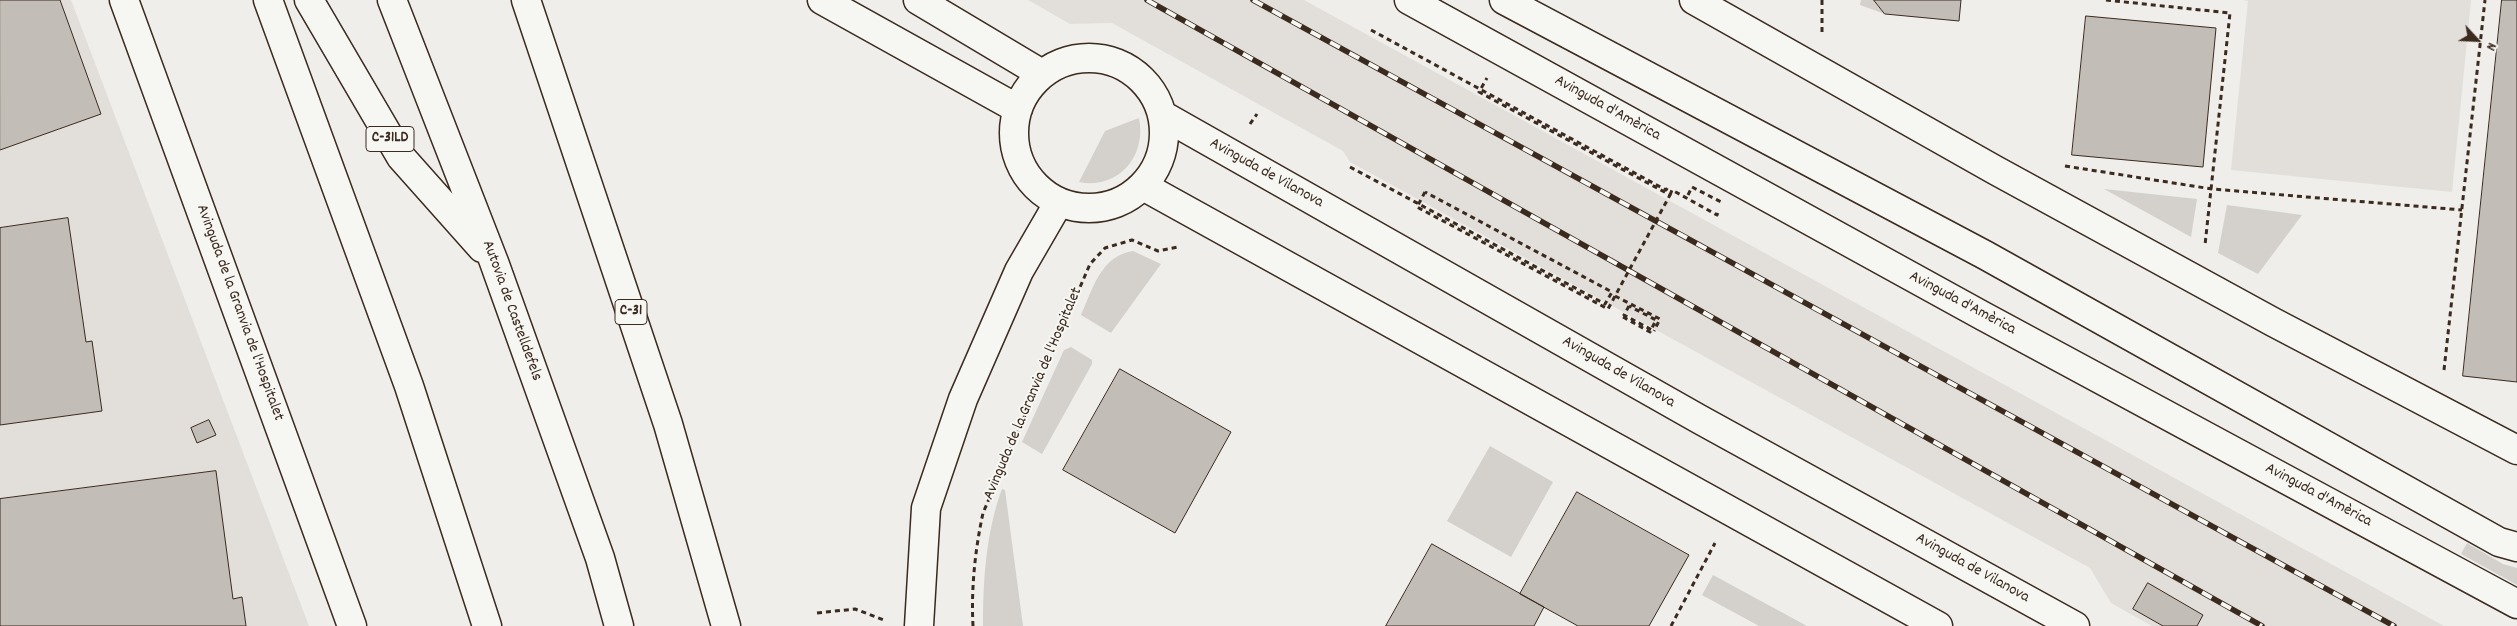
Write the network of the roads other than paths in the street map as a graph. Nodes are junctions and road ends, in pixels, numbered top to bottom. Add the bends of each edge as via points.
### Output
1 (124, 0) edge
2 (268, 0) edge
3 (309, 0) edge
4 (392, 0) edge
5 (526, 0) edge
6 (822, 0) edge
7 (918, 0) edge
8 (1408, 0) edge
9 (1504, 0) edge
10 (1694, 0) edge
11 (1042, 74) junction
12 (1018, 109) junction
13 (1164, 116) junction
14 (1143, 186) junction
15 (1059, 202) junction
16 (494, 262) junction
17 (2517, 450) edge
18 (2517, 547) edge
19 (2517, 604) edge
20 (352, 626) edge
21 (487, 626) edge
22 (619, 626) edge
23 (726, 626) edge
24 (919, 626) edge
25 (1938, 626) edge
26 (2075, 626) edge

1 - 20 main road, Avinguda de la Granvia de l'Hospitalet
2 - 21 main road via 409,386
3 - 16 main road, C-31LD via 401,157
4 - 16 main road, Autovia de Castelldefels
5 - 23 main road, C-31 via 668,424
6 - 12 main road
7 - 11 main road
8 - 19 main road, Avinguda d'Amèrica
9 - 18 main road via 1985,255 2499,542
10 - 17 main road via 2272,322
11 - 12 main road via 1030,86
11 - 13 main road via 1066,61 1098,57 1124,65 1154,92
12 - 15 main road via 1014,145 1023,169 1037,188
13 - 14 main road via 1164,143 1158,164
13 - 26 main road, Avinguda de Vilanova via 1699,420
14 - 15 main road via 1126,199 1101,208 1084,209
14 - 25 main road
15 - 24 main road via 1019,271 963,399 926,508
16 - 22 main road, Autovia de Castelldefels via 600,558

